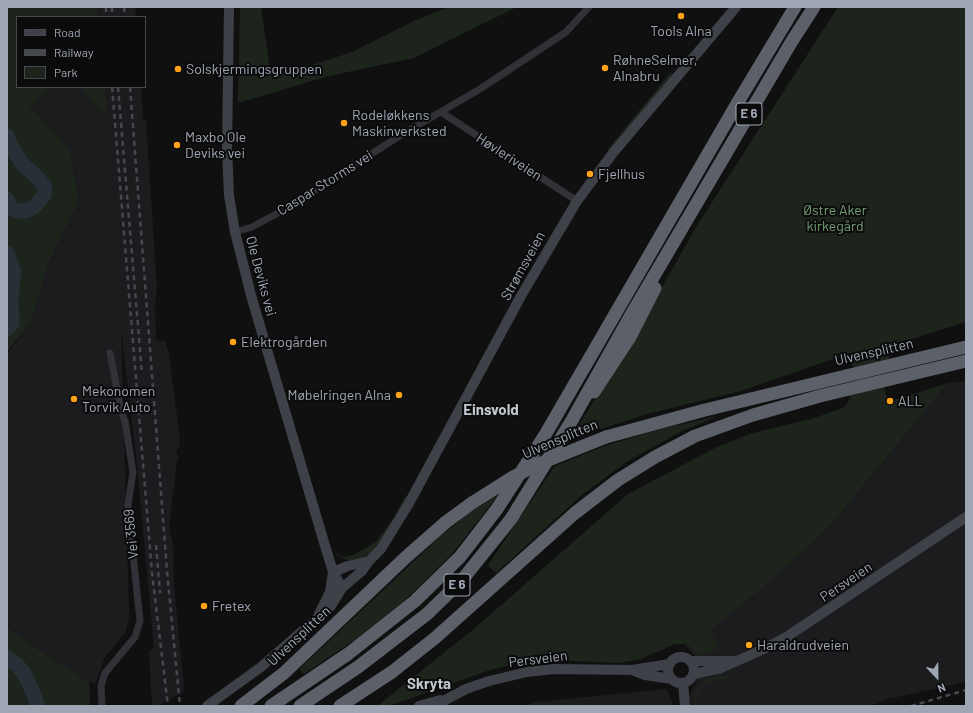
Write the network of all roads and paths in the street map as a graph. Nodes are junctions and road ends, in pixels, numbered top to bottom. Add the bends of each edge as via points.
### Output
1 (228, 7) edge
2 (589, 7) edge
3 (736, 7) edge
4 (795, 7) edge
5 (814, 7) edge
6 (441, 112) junction
7 (577, 201) junction
8 (235, 232) junction
9 (966, 342) edge
10 (966, 347) edge
11 (949, 351) junction
12 (110, 353) dead end
13 (966, 361) edge
14 (966, 369) edge
15 (911, 374) junction
16 (966, 517) edge
17 (369, 561) junction
18 (333, 572) junction
19 (342, 588) junction
20 (318, 616) junction
21 (690, 661) junction
22 (736, 661) junction
23 (670, 664) junction
24 (632, 670) junction
25 (694, 674) junction
26 (672, 679) junction
27 (683, 683) junction
28 (450, 697) junction
29 (102, 706) edge
30 (207, 706) edge
31 (241, 706) edge
32 (271, 706) edge
33 (300, 706) edge
34 (340, 706) edge
35 (419, 706) edge
36 (434, 706) edge
37 (685, 706) edge

1 - 8 street, Ole Deviks vei via 226,149
2 - 6 street, Caspar Storms vei via 566,32
3 - 7 street, Strømsveien via 613,153
4 - 32 highway, E 6 via 521,473 497,509 460,557 415,601 377,632
5 - 33 highway, E 6 via 685,223 571,422 511,519 462,580 426,614 387,646
6 - 7 street, Høvleriveien
6 - 8 street, Caspar Storms vei via 291,206 252,227
7 - 17 street, Strømsveien via 521,296 401,518 381,549
8 - 18 street, Ole Deviks vei via 252,299
9 - 11 highway
10 - 11 highway, Ulvensplitten
11 - 31 highway, Ulvensplitten, bridge via 705,410 606,437 541,462 472,503 405,558 289,669
12 - 29 street, Vei 3569 via 133,472 128,505 140,621 135,637 105,674 101,686
13 - 15 highway, E 6
14 - 15 highway, E 6
15 - 34 highway, E 6 via 738,420 696,436 655,457 618,480 553,532 392,672
16 - 22 street, Persveien via 803,627
17 - 18 street
17 - 19 street, Strømsveien via 362,571
18 - 19 street, Ole Deviks vei
18 - 20 street via 330,592
19 - 20 street, Strømsveien via 331,606
20 - 30 street, Strømsveien via 261,667
21 - 22 street, Persveien
21 - 23 street via 681,657 674,659
21 - 25 street via 694,667
22 - 25 street, Persveien via 722,668
23 - 24 street, Persveien
23 - 26 street via 668,672
24 - 26 street, Persveien via 644,675
24 - 28 street, Persveien via 554,669 489,681
25 - 27 street via 690,680
26 - 27 street
27 - 37 street
28 - 35 street, Persveien
28 - 36 street, Persveien

